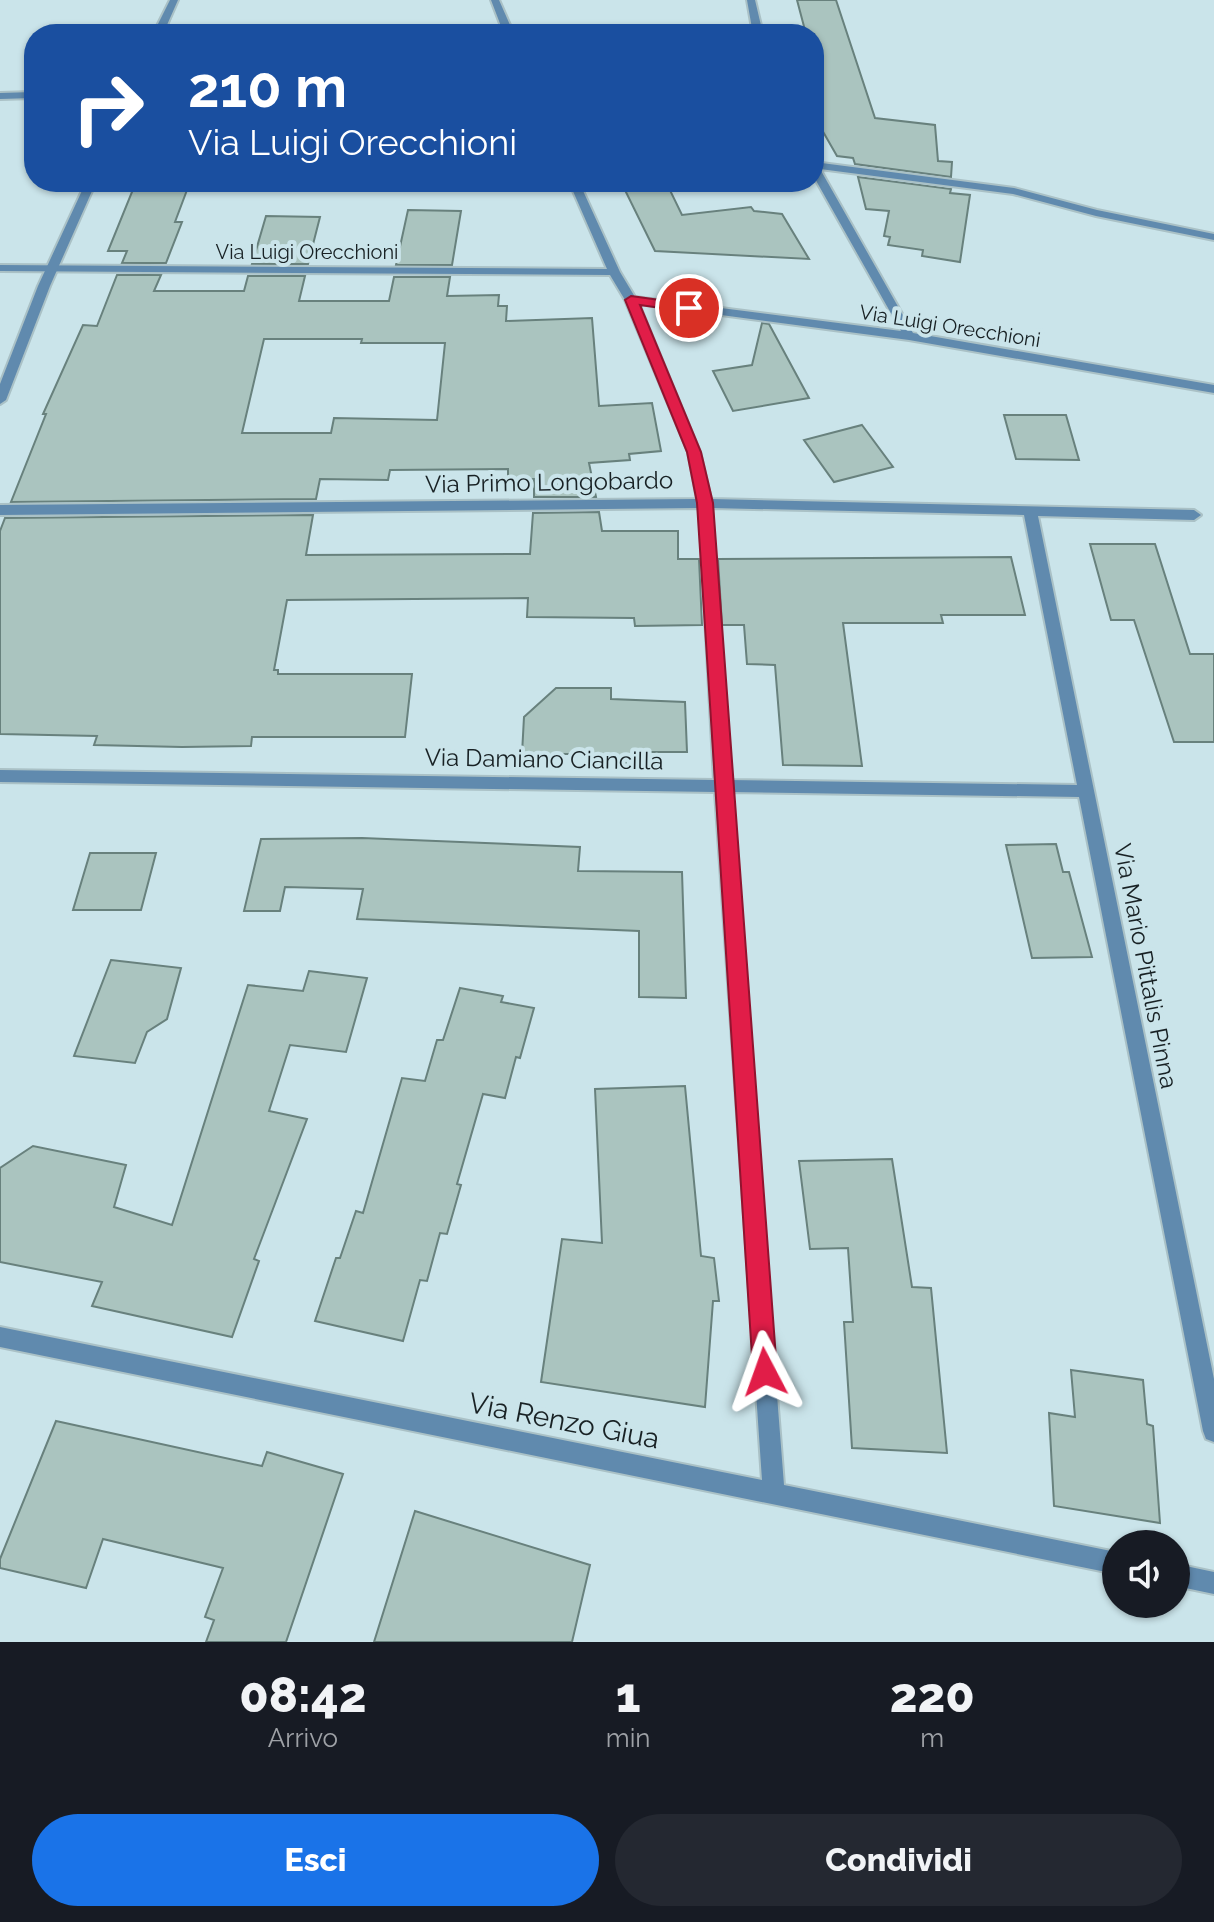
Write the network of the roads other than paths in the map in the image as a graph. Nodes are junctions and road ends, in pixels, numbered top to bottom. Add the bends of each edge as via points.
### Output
1 (174, 0) edge
2 (495, 0) edge
3 (751, 0) edge
4 (163, 24) edge
5 (505, 24) edge
6 (756, 24) edge
7 (24, 95) edge
8 (0, 96) edge
9 (824, 167) edge
10 (824, 184) edge
11 (86, 192) edge
12 (578, 192) edge
13 (1214, 237) edge
14 (0, 268) edge
15 (52, 268) junction
16 (614, 272) junction
17 (631, 300) junction
18 (909, 336) junction
19 (1214, 389) edge
20 (0, 400) edge
21 (705, 503) junction
22 (0, 510) edge
23 (1030, 511) junction
24 (1194, 515) dead end
25 (0, 776) edge
26 (722, 786) junction
27 (1086, 791) junction
28 (0, 1337) edge
29 (1214, 1431) edge
30 (774, 1494) junction
31 (1102, 1560) edge
32 (1190, 1578) edge
33 (1214, 1583) edge

1 - 4 street
2 - 5 street
3 - 6 street
7 - 8 street
9 - 13 street via 1014,191
10 - 18 street
11 - 15 street
12 - 16 street
14 - 15 street, Via Luigi Orecchioni
15 - 16 street, Via Luigi Orecchioni
15 - 20 street
16 - 17 street
17 - 18 street, Via Luigi Orecchioni
17 - 21 street via 694,452
18 - 19 street, Via Luigi Orecchioni
21 - 22 street, Via Primo Longobardo
21 - 23 street, Via Primo Longobardo
21 - 26 street
23 - 24 street, Via Primo Longobardo
23 - 27 street, Via Mario Pittalis Pinna
25 - 26 street, Via Damiano Ciancilla
26 - 27 street, Via Damiano Ciancilla
26 - 30 street
27 - 29 street, Via Mario Pittalis Pinna
28 - 30 street, Via Renzo Giua
30 - 31 street, Via Renzo Giua
32 - 33 street

